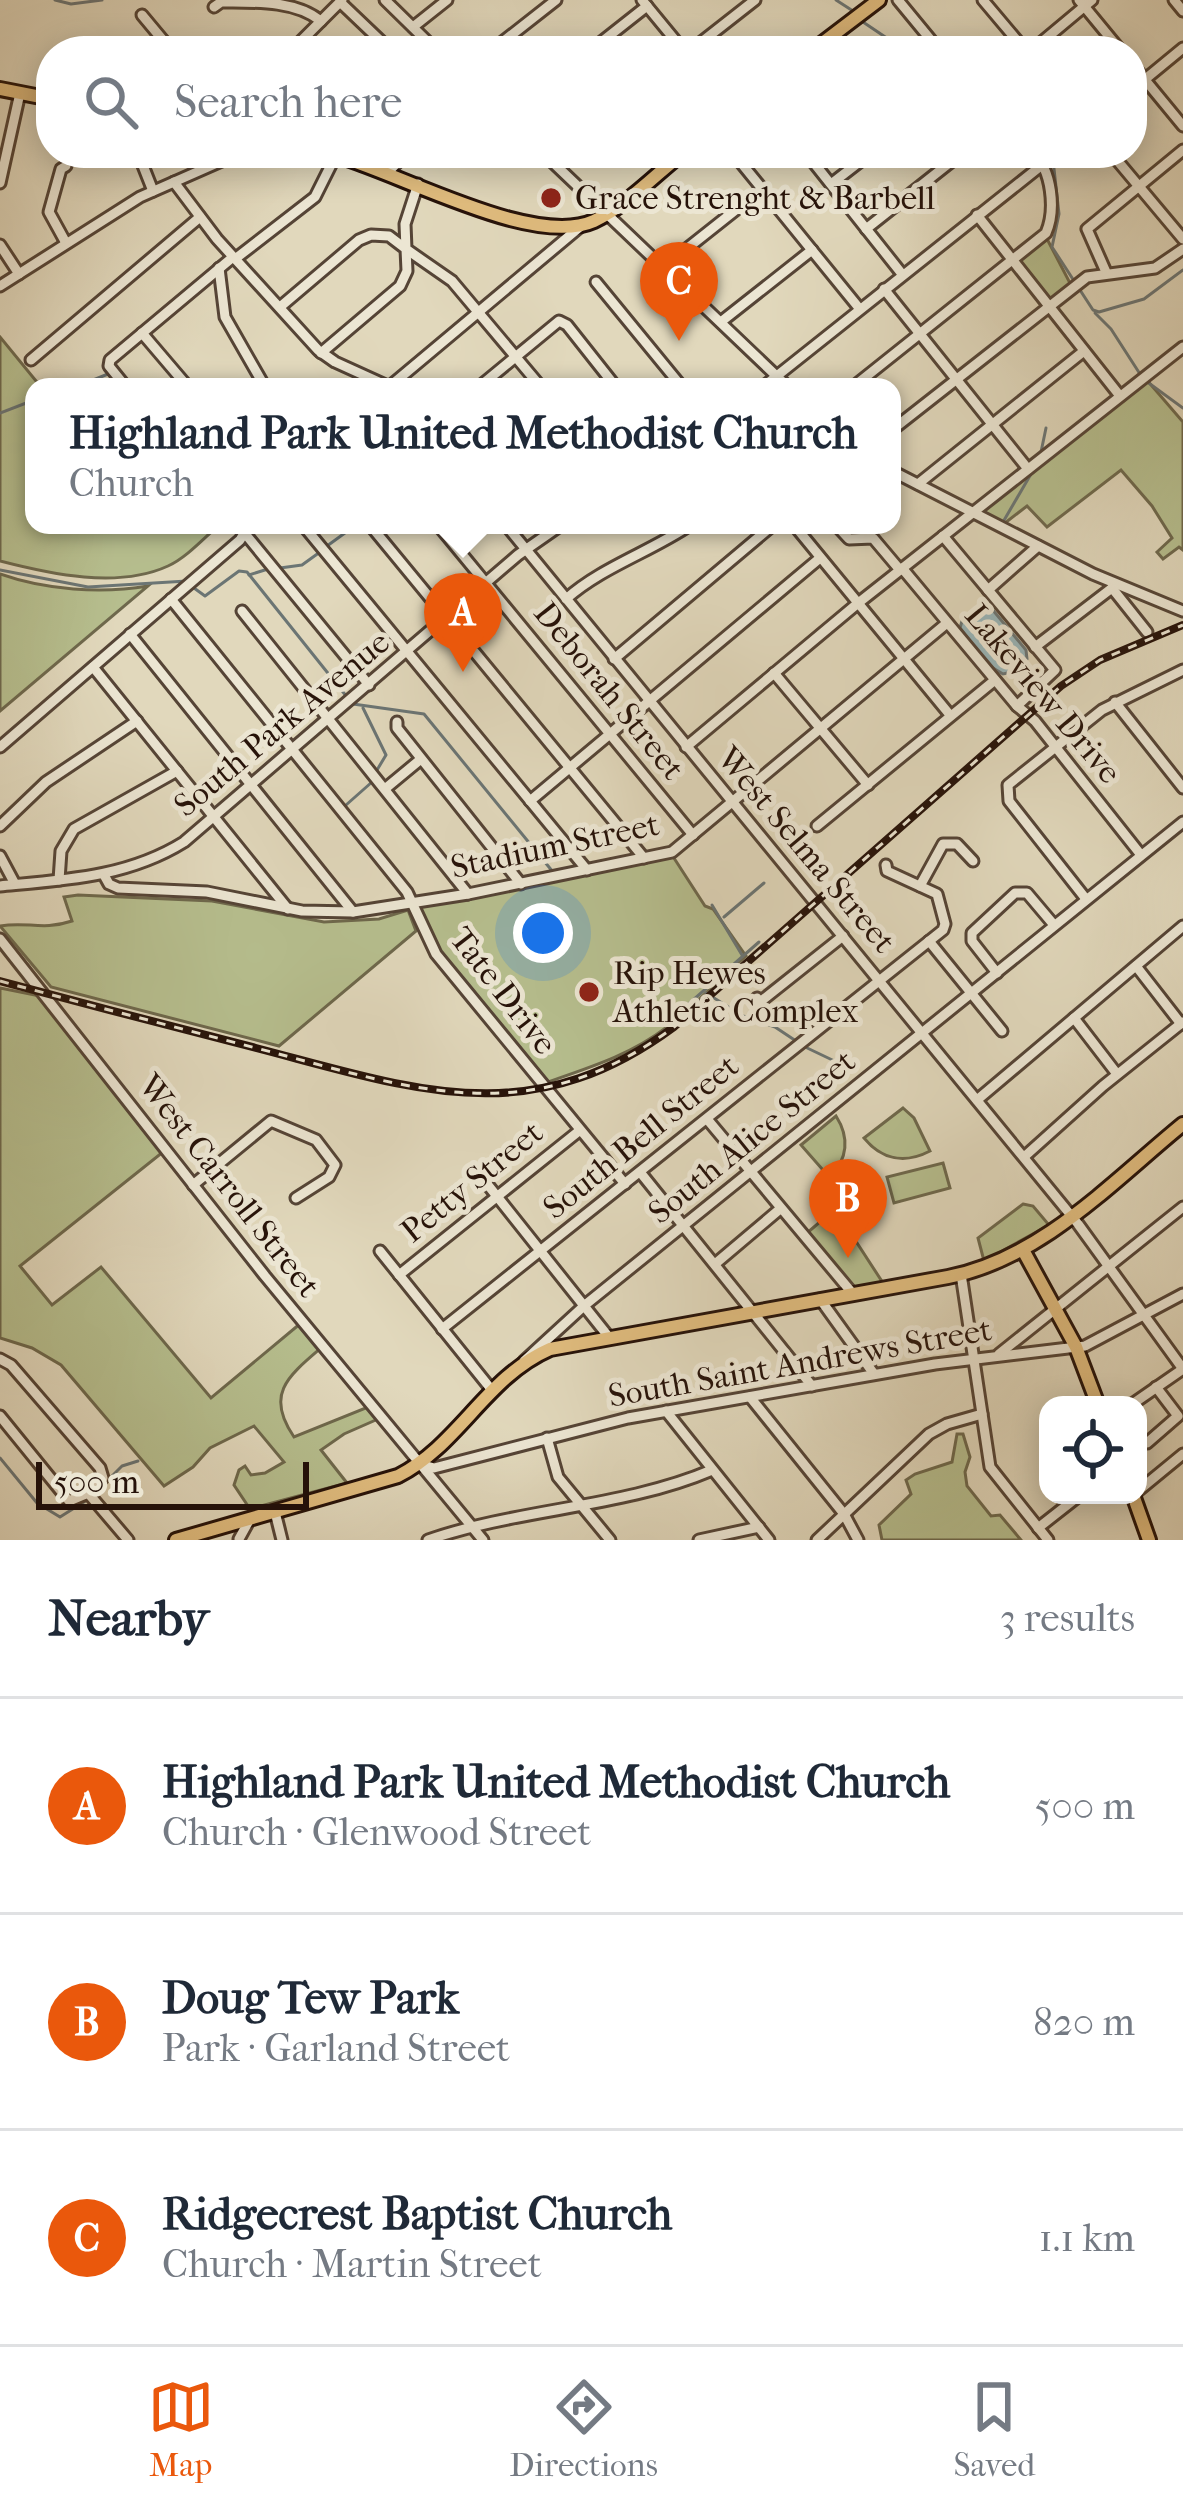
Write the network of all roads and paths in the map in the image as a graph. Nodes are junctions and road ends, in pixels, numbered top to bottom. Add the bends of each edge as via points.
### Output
1 (385, 0) edge
2 (447, 0) edge
3 (556, 0) edge
4 (755, 0) edge
5 (879, 0) edge
6 (898, 0) edge
7 (983, 0) edge
8 (1174, 0) edge
9 (341, 1) edge
10 (1085, 2) edge
11 (644, 3) edge
12 (214, 7) dead end
13 (1183, 11) edge
14 (142, 15) dead end
15 (321, 21) junction
16 (413, 27) junction
17 (160, 36) edge
18 (312, 36) edge
19 (376, 36) edge
20 (422, 36) edge
21 (510, 36) edge
22 (607, 36) edge
23 (674, 36) edge
24 (707, 36) edge
25 (830, 36) edge
26 (928, 36) edge
27 (1015, 36) edge
28 (1046, 36) edge
29 (1110, 36) edge
30 (1183, 48) edge
31 (1147, 77) edge
32 (1147, 81) edge
33 (0, 89) edge
34 (20, 93) junction
35 (36, 96) edge
36 (1183, 126) edge
37 (1183, 149) edge
38 (63, 168) edge
39 (144, 168) edge
40 (206, 168) edge
41 (327, 168) edge
42 (376, 168) edge
43 (392, 168) edge
44 (560, 168) edge
45 (664, 168) edge
46 (745, 168) edge
47 (818, 168) edge
48 (852, 168) edge
49 (943, 168) edge
50 (1039, 168) edge
51 (1044, 168) edge
52 (1124, 168) edge
53 (388, 172) junction
54 (174, 182) junction
55 (0, 183) edge
56 (418, 184) junction
57 (831, 184) junction
58 (1139, 186) junction
59 (761, 189) junction
60 (153, 191) junction
61 (607, 213) junction
62 (977, 214) junction
63 (200, 217) junction
64 (581, 226) junction
65 (404, 227) junction
66 (551, 229) junction
67 (866, 229) junction
68 (389, 236) junction
69 (1183, 239) edge
70 (564, 240) junction
71 (0, 244) edge
72 (66, 244) junction
73 (406, 249) junction
74 (1183, 249) edge
75 (812, 250) junction
76 (234, 258) junction
77 (1012, 260) junction
78 (664, 266) junction
79 (219, 268) junction
80 (435, 271) junction
81 (1106, 272) junction
82 (19, 274) junction
83 (902, 274) junction
84 (403, 282) junction
85 (596, 282) dead end
86 (0, 286) edge
87 (884, 289) junction
88 (280, 307) junction
89 (1048, 307) junction
90 (859, 308) junction
91 (478, 312) junction
92 (722, 321) junction
93 (142, 333) junction
94 (920, 334) junction
95 (1183, 346) edge
96 (1084, 351) junction
97 (321, 353) junction
98 (514, 355) junction
99 (31, 360) dead end
100 (777, 376) junction
101 (119, 378) edge
102 (180, 378) edge
103 (260, 378) edge
104 (372, 378) edge
105 (401, 378) edge
106 (489, 378) edge
107 (534, 378) edge
108 (608, 378) edge
109 (675, 378) edge
110 (774, 378) edge
111 (865, 378) edge
112 (956, 379) junction
113 (1120, 396) junction
114 (901, 423) edge
115 (992, 425) junction
116 (1028, 469) junction
117 (901, 476) edge
118 (918, 484) junction
119 (972, 513) junction
120 (238, 534) edge
121 (249, 534) edge
122 (311, 534) edge
123 (378, 534) edge
124 (445, 534) edge
125 (513, 534) edge
126 (548, 534) edge
127 (675, 534) edge
128 (762, 534) edge
129 (801, 534) edge
130 (844, 534) edge
131 (943, 536) junction
132 (1038, 546) junction
133 (525, 549) junction
134 (820, 558) junction
135 (901, 569) junction
136 (486, 583) junction
137 (1113, 585) junction
138 (988, 590) junction
139 (566, 598) junction
140 (171, 599) junction
141 (857, 604) junction
142 (242, 611) dead end
143 (1183, 611) edge
144 (447, 617) junction
145 (947, 623) junction
146 (1147, 632) dead end
147 (130, 634) junction
148 (1035, 646) junction
149 (409, 652) junction
150 (903, 658) junction
151 (614, 659) junction
152 (93, 667) junction
153 (774, 673) junction
154 (1181, 674) edge
155 (995, 680) junction
156 (369, 686) junction
157 (648, 702) junction
158 (1115, 702) junction
159 (1017, 706) junction
160 (950, 715) junction
161 (330, 718) junction
162 (137, 721) junction
163 (397, 722) dead end
164 (820, 728) junction
165 (610, 734) junction
166 (1055, 746) junction
167 (0, 747) edge
168 (686, 747) junction
169 (293, 751) junction
170 (421, 759) junction
171 (570, 768) junction
172 (177, 771) junction
173 (868, 784) junction
174 (253, 785) junction
175 (386, 788) junction
176 (1183, 788) edge
177 (530, 801) junction
178 (731, 803) junction
179 (215, 818) junction
180 (1183, 822) edge
181 (0, 826) edge
182 (817, 826) dead end
183 (693, 836) junction
184 (1141, 855) junction
185 (0, 856) edge
186 (644, 858) junction
187 (973, 861) dead end
188 (886, 865) dead end
189 (587, 870) junction
190 (104, 875) junction
191 (59, 880) junction
192 (15, 884) junction
193 (520, 884) junction
194 (0, 886) edge
195 (920, 886) junction
196 (468, 894) junction
197 (1086, 899) junction
198 (413, 904) junction
199 (288, 909) junction
200 (353, 912) junction
201 (1054, 925) junction
202 (1183, 926) edge
203 (843, 936) junction
204 (0, 939) edge
205 (929, 941) junction
206 (1136, 966) junction
207 (998, 973) junction
208 (880, 980) junction
209 (973, 995) junction
210 (757, 998) dead end
211 (1074, 1018) junction
212 (1182, 1023) edge
213 (1002, 1031) dead end
214 (924, 1035) junction
215 (1117, 1074) junction
216 (977, 1100) junction
217 (707, 1119) junction
218 (1183, 1124) edge
219 (580, 1131) junction
220 (1024, 1157) junction
221 (476, 1170) dead end
222 (640, 1172) junction
223 (751, 1172) junction
224 (625, 1184) junction
225 (193, 1185) junction
226 (497, 1197) junction
227 (296, 1198) dead end
228 (1183, 1208) edge
229 (780, 1209) junction
230 (1070, 1216) junction
231 (683, 1227) junction
232 (1023, 1250) junction
233 (380, 1251) dead end
234 (541, 1251) junction
235 (715, 1264) junction
236 (1108, 1268) junction
237 (961, 1274) junction
238 (399, 1275) junction
239 (853, 1294) junction
240 (1179, 1296) edge
241 (820, 1299) junction
242 (585, 1305) junction
243 (1056, 1310) junction
244 (1183, 1311) edge
245 (752, 1312) junction
246 (1143, 1316) junction
247 (442, 1328) junction
248 (608, 1336) junction
249 (1076, 1348) junction
250 (994, 1357) junction
251 (0, 1359) edge
252 (974, 1359) junction
253 (524, 1361) junction
254 (1183, 1369) edge
255 (874, 1375) junction
256 (812, 1385) junction
257 (1156, 1387) junction
258 (490, 1389) junction
259 (750, 1396) junction
260 (1095, 1396) edge
261 (1144, 1396) edge
262 (666, 1411) junction
263 (982, 1414) junction
264 (0, 1416) edge
265 (547, 1438) junction
266 (1147, 1443) dead end
267 (1183, 1454) edge
268 (420, 1464) junction
269 (712, 1469) junction
270 (1147, 1484) edge
271 (88, 1493) junction
272 (580, 1504) junction
273 (1068, 1504) edge
274 (1139, 1504) edge
275 (274, 1512) junction
276 (844, 1514) junction
277 (238, 1522) junction
278 (470, 1525) junction
279 (758, 1527) junction
280 (1038, 1528) junction
281 (128, 1540) edge
282 (176, 1540) edge
283 (238, 1540) edge
284 (282, 1540) edge
285 (428, 1540) edge
286 (483, 1540) edge
287 (610, 1540) edge
288 (699, 1540) edge
289 (769, 1540) edge
290 (817, 1540) edge
291 (858, 1540) edge
292 (1048, 1540) edge
293 (1149, 1540) edge

1 - 16 street
2 - 16 street
3 - 21 street
4 - 24 street
5 - 25 main road
6 - 26 street
7 - 27 street
8 - 13 street
9 - 15 street
9 - 19 street
10 - 28 street
10 - 29 street
11 - 22 street
11 - 23 street
12 - 15 street via 269,2 303,8
14 - 17 street
15 - 18 street
16 - 20 street
30 - 31 street
32 - 36 street
33 - 34 main road
34 - 35 main road
34 - 55 street
37 - 58 street
38 - 72 street via 50,212
39 - 60 street
40 - 54 street
41 - 76 street via 319,193
42 - 53 main road
43 - 53 street
44 - 61 street
45 - 61 main road
46 - 59 street
47 - 57 street
48 - 57 street
49 - 67 street
50 - 62 street
51 - 77 street via 1049,227
52 - 58 street
53 - 56 main road
54 - 60 street
54 - 63 street
56 - 65 street
56 - 66 main road
57 - 67 street
58 - 69 street
58 - 81 street via 1087,230
59 - 75 street
59 - 78 street
60 - 72 street
61 - 64 main road
61 - 78 street
62 - 77 street
62 - 83 street
63 - 76 street
63 - 99 street
64 - 66 main road
64 - 70 street
65 - 68 street
65 - 73 street
66 - 70 main road
67 - 83 street
68 - 73 street
68 - 88 street via 359,240
70 - 91 street
71 - 82 street
72 - 82 street
73 - 80 street
73 - 84 street
74 - 81 street via 1155,268
75 - 90 street
75 - 92 street
76 - 79 street
76 - 88 street
77 - 89 street
77 - 94 street
78 - 92 street
79 - 93 street
79 - 103 street via 223,311
80 - 84 street
80 - 91 street
81 - 89 street
82 - 86 street
83 - 87 street
84 - 97 street
85 - 109 street
87 - 90 street
87 - 94 street
88 - 97 street
89 - 96 street
89 - 112 street
90 - 100 street
91 - 98 street
91 - 105 street
92 - 100 street
93 - 101 street via 109,364
93 - 102 street
94 - 111 street
94 - 112 street
95 - 113 street
96 - 113 street
96 - 115 street
97 - 104 street
98 - 106 street
98 - 107 street
98 - 108 street via 561,322
100 - 110 street
112 - 114 street
112 - 115 street
113 - 116 street
115 - 116 street
115 - 118 street
116 - 119 street
117 - 118 street
118 - 119 street
119 - 131 street
119 - 132 street
120 - 140 street
121 - 156 street
122 - 149 street
123 - 144 street
124 - 136 street, Deborah Street
125 - 133 street, West Selma Street
126 - 133 street, South Park Avenue
127 - 139 street
128 - 151 street
129 - 134 street
130 - 135 street, Lakeview Drive via 874,538
131 - 135 street
131 - 138 street
132 - 137 street
132 - 138 street
133 - 136 street, South Park Avenue
133 - 139 street, West Selma Street
134 - 141 street
134 - 157 street
135 - 141 street
135 - 145 street, Lakeview Drive
136 - 144 street, South Park Avenue
136 - 165 street, Deborah Street
137 - 143 street
137 - 146 street
137 - 148 street
138 - 148 street
139 - 151 street, West Selma Street
140 - 147 street
140 - 169 street, Tate Drive
141 - 150 street
141 - 153 street
142 - 161 street
144 - 149 street, South Park Avenue
144 - 171 street
145 - 150 street, Stadium Street
145 - 155 street, Lakeview Drive
147 - 152 street
147 - 174 street
148 - 159 street via 1055,673
149 - 156 street, South Park Avenue
149 - 177 street
150 - 160 street
150 - 164 street, Stadium Street
151 - 157 street, West Selma Street
152 - 162 street
152 - 167 street
153 - 164 street
153 - 168 street
154 - 158 street
155 - 159 street, Lakeview Drive
155 - 160 street
156 - 161 street, South Park Avenue
157 - 165 street
157 - 168 street, West Selma Street
158 - 166 street
158 - 176 street
159 - 166 street, Lakeview Drive
160 - 173 street
161 - 169 street, South Park Avenue
161 - 175 street
162 - 172 street
162 - 181 street via 46,782
163 - 170 street
164 - 173 street
164 - 178 street, Stadium Street
165 - 171 street
165 - 183 street, Deborah Street
166 - 184 street, Lakeview Drive
166 - 197 street via 1011,781 1007,796
168 - 178 street, West Selma Street
169 - 174 street, South Park Avenue
169 - 198 street, Tate Drive
170 - 175 street
170 - 193 street
171 - 177 street
171 - 186 street
172 - 179 street
172 - 191 street via 74,829 61,851
173 - 182 street
174 - 179 street, South Park Avenue
174 - 200 street
175 - 196 street
177 - 189 street
178 - 183 street, Stadium Street
178 - 203 street, West Selma Street
179 - 190 street, South Park Avenue via 160,855
179 - 199 street
180 - 184 street, South Alice Street
183 - 186 street, Stadium Street via 670,853
184 - 197 street, South Alice Street
185 - 192 street
186 - 189 street, Stadium Street
187 - 195 street via 957,844 943,844
188 - 195 street
189 - 193 street, Stadium Street
190 - 191 street, South Park Avenue
190 - 199 street, Stadium Street via 118,888 220,893
191 - 192 street, South Park Avenue
192 - 194 street, South Park Avenue
193 - 196 street, Stadium Street
195 - 205 street via 939,897 946,924
196 - 198 street, Stadium Street
197 - 201 street, South Alice Street
198 - 200 street, Stadium Street
198 - 219 street, Tate Drive via 431,947
199 - 200 street, Stadium Street
201 - 207 street, South Alice Street
201 - 207 street via 1029,894 1015,893 971,935
202 - 206 street
203 - 208 street, West Selma Street
203 - 210 street
204 - 225 street, West Carroll Street
205 - 208 street, South Bell Street
205 - 209 street
206 - 211 street
206 - 212 street
207 - 209 street, South Alice Street
208 - 214 street, West Selma Street
208 - 217 street, South Bell Street
209 - 213 street
209 - 214 street, South Alice Street
211 - 215 street
211 - 216 street
212 - 215 street
214 - 216 street, West Selma Street
214 - 223 street, South Alice Street
215 - 220 street
216 - 220 street, West Selma Street
217 - 222 street, South Bell Street
217 - 223 street
218 - 230 main road
219 - 224 street, Tate Drive
219 - 226 street, Petty Street
220 - 230 street, West Selma Street
221 - 226 street
222 - 224 street, South Bell Street
222 - 231 street
223 - 229 street
223 - 231 street, South Alice Street
224 - 234 street, South Bell Street
225 - 227 street via 271,1121 316,1141 335,1165
225 - 268 street, West Carroll Street
226 - 234 street
226 - 238 street, Petty Street
228 - 236 street
229 - 235 street
229 - 239 street
230 - 232 main road
230 - 236 street, West Selma Street
231 - 235 street
231 - 242 street, South Alice Street
232 - 237 main road
232 - 243 main road
233 - 238 street
234 - 242 street
234 - 247 street, South Bell Street
235 - 245 street
236 - 243 street
236 - 246 street, West Selma Street
237 - 239 main road
237 - 252 street
238 - 247 street
239 - 241 main road
240 - 244 street
240 - 246 street, South Saint Andrews Street
241 - 245 main road
241 - 255 street
242 - 248 street
242 - 253 street, South Alice Street
243 - 249 main road
243 - 250 street
245 - 248 main road
245 - 256 street
246 - 249 street, South Saint Andrews Street
246 - 254 street, West Selma Street
247 - 258 street
248 - 253 main road
249 - 250 street, South Saint Andrews Street
249 - 260 main road
250 - 252 street, South Saint Andrews Street
251 - 271 street via 100,1468 103,1478
252 - 255 street, South Saint Andrews Street
252 - 263 street
253 - 258 main road
254 - 257 street
255 - 256 street, South Saint Andrews Street
256 - 259 street, South Saint Andrews Street
257 - 261 street
257 - 266 street via 1178,1416
258 - 268 main road
259 - 262 street, South Saint Andrews Street
259 - 276 street
262 - 265 street, South Saint Andrews Street
262 - 269 street
263 - 276 street via 935,1429
263 - 280 street via 992,1471
264 - 271 street via 64,1498
265 - 268 street, South Saint Andrews Street via 434,1468
265 - 272 street via 558,1477
267 - 270 street
268 - 275 main road
268 - 278 street, West Carroll Street
269 - 272 street via 669,1487
269 - 279 street
271 - 281 street
272 - 278 street
272 - 287 street
273 - 280 street
274 - 293 main road
275 - 277 main road
275 - 284 street
276 - 290 street
276 - 291 street
277 - 282 main road
277 - 283 street
278 - 285 street
278 - 286 street, West Carroll Street
279 - 288 street
279 - 289 street
280 - 292 street

